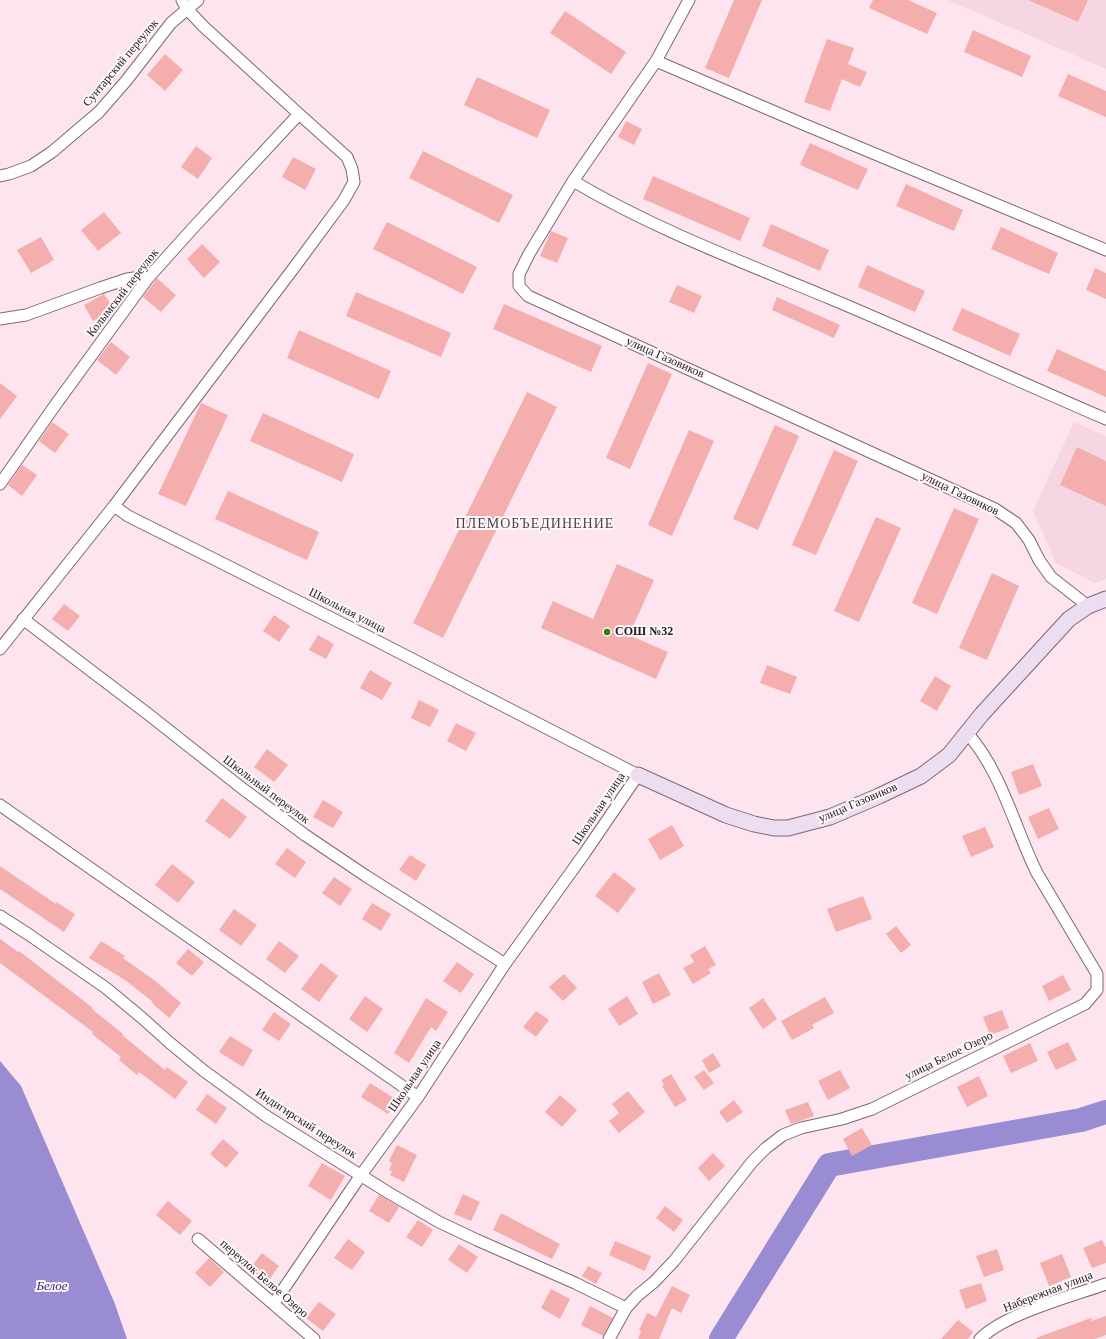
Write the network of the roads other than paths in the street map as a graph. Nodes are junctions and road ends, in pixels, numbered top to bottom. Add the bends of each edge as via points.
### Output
1 (198, 0) edge
2 (689, 0) edge
3 (185, 4) edge
4 (656, 61) junction
5 (299, 114) junction
6 (0, 176) edge
7 (573, 182) junction
8 (1106, 250) edge
9 (148, 278) junction
10 (0, 319) edge
11 (1106, 419) edge
12 (0, 484) edge
13 (114, 506) junction
14 (1106, 599) edge
15 (1088, 606) junction
16 (24, 619) junction
17 (0, 649) edge
18 (967, 733) junction
19 (638, 775) junction
20 (0, 805) edge
21 (0, 916) edge
22 (505, 964) junction
23 (418, 1097) junction
24 (361, 1175) junction
25 (198, 1239) dead end
26 (1106, 1284) edge
27 (274, 1303) junction
28 (626, 1308) junction
29 (314, 1339) edge
30 (609, 1339) edge
31 (980, 1339) edge

1 - 3 street, Сунтарский переулок
2 - 4 street, улица Газовиков
3 - 5 street via 203,26
3 - 6 street, Сунтарский переулок via 99,112 52,152 31,166
4 - 7 street, улица Газовиков
4 - 8 street
5 - 9 street, Колымский переулок
5 - 13 street via 347,157 354,182 344,200 296,265
7 - 11 street via 676,234
7 - 15 street, улица Газовиков via 529,254 520,274 518,286 528,296 995,509 1016,523 1051,577
9 - 10 street via 127,280 26,315
9 - 12 street, Колымский переулок
13 - 16 street
13 - 19 street, Школьная улица via 163,534
14 - 15 street, улица Газовиков
15 - 18 street, улица Газовиков via 1069,619
16 - 17 street
16 - 22 street, Школьный переулок via 305,835
18 - 19 street, улица Газовиков via 949,755 921,776 830,817 788,828 754,824 726,815
18 - 28 street, улица Белое Озеро via 985,757 1037,874 1096,974 1097,990 1085,1004 872,1109 782,1135 752,1162 674,1261
19 - 22 street, Школьная улица
20 - 23 street
21 - 24 street, Индигирский переулок via 106,988 198,1066 266,1116
22 - 23 street, Школьная улица
23 - 24 street, Школьная улица
24 - 27 street, Школьная улица
24 - 28 street, Индигирский переулок via 439,1222
25 - 27 street, переулок Белое Озеро
26 - 31 street, Набережная улица via 1029,1311 986,1332
27 - 29 street, переулок Белое Озеро
28 - 30 street, улица Белое Озеро

